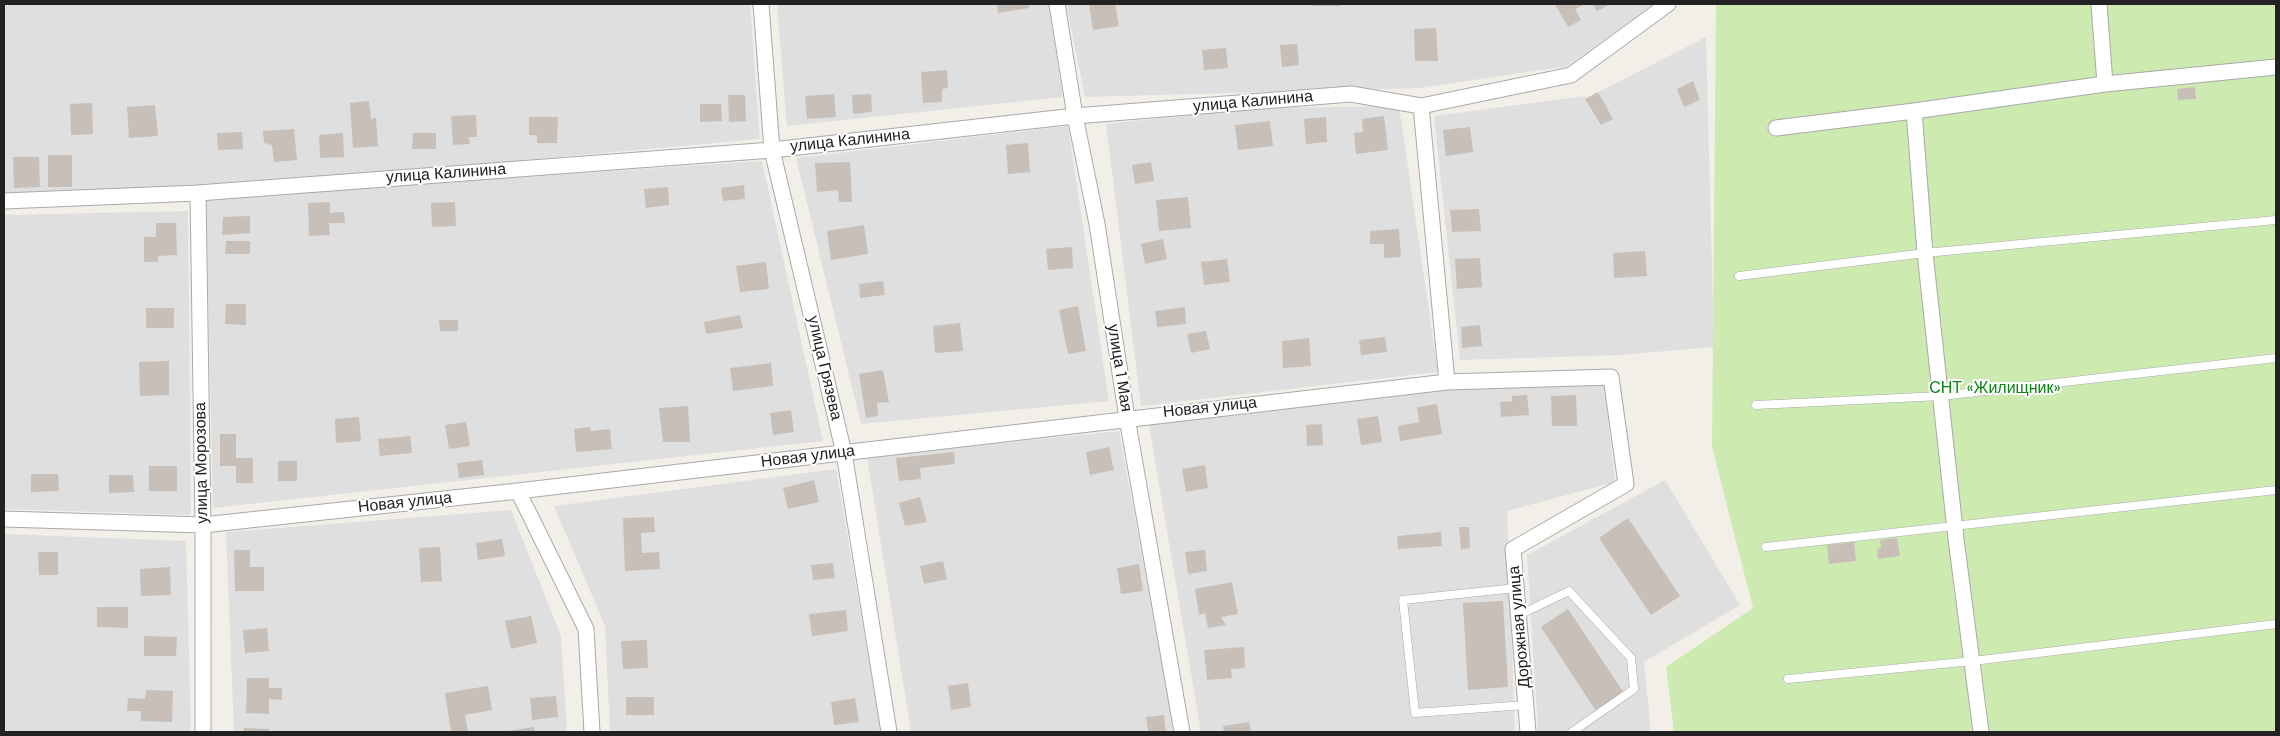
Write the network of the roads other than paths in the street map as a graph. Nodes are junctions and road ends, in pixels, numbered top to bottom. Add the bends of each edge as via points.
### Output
1 (761, 4) edge
2 (1057, 4) edge
3 (1668, 4) edge
4 (2099, 4) edge
5 (2276, 67) edge
6 (2105, 84) junction
7 (1421, 106) junction
8 (1914, 111) junction
9 (1075, 116) junction
10 (1776, 128) dead end
11 (772, 150) junction
12 (198, 193) junction
13 (4, 201) edge
14 (2276, 220) edge
15 (1925, 253) junction
16 (1739, 276) dead end
17 (2276, 358) edge
18 (1611, 377) joint
19 (1447, 382) junction
20 (1941, 396) junction
21 (1756, 405) dead end
22 (1127, 418) junction
23 (844, 453) junction
24 (2276, 490) edge
25 (518, 491) junction
26 (4, 519) edge
27 (203, 525) junction
28 (1955, 526) junction
29 (1766, 547) dead end
30 (1516, 588) junction
31 (1519, 615) junction
32 (2276, 624) edge
33 (1973, 661) junction
34 (1788, 679) dead end
35 (1526, 706) junction
36 (203, 732) edge
37 (592, 732) edge
38 (889, 732) edge
39 (1182, 732) edge
40 (1528, 732) edge
41 (1572, 732) edge
42 (1981, 732) edge

1 - 11 street, улица Грязева
2 - 9 street, улица 1 Мая
3 - 7 street, улица Калинина via 1571,75
4 - 6 street
5 - 6 street
6 - 8 street
7 - 9 street, улица Калинина via 1351,94
7 - 19 street
8 - 10 street
8 - 15 street
9 - 11 street, улица Калинина
9 - 22 street, улица 1 Мая via 1097,224
11 - 12 street, улица Калинина
11 - 23 street, улица Грязева
12 - 13 street, улица Калинина
12 - 27 street, улица Морозова
14 - 15 lane
15 - 16 lane
15 - 20 street
17 - 20 lane
18 - 19 street, Новая улица
18 - 30 street, Дорожная улица via 1626,484 1513,549
19 - 22 street, Новая улица
20 - 21 lane
20 - 28 street
22 - 23 street, Новая улица
22 - 39 street, улица 1 Мая
23 - 25 street, Новая улица
23 - 38 street, улица Грязева
24 - 28 lane
25 - 27 street, Новая улица
25 - 37 street via 586,629
26 - 27 street, Новая улица
27 - 36 street, улица Морозова
28 - 29 lane
28 - 33 street
30 - 31 street, Дорожная улица
30 - 35 lane via 1403,600 1415,714
31 - 35 street, Дорожная улица
31 - 41 lane via 1569,591 1631,658 1634,690
32 - 33 lane
33 - 34 lane
33 - 42 street
35 - 40 street, Дорожная улица

